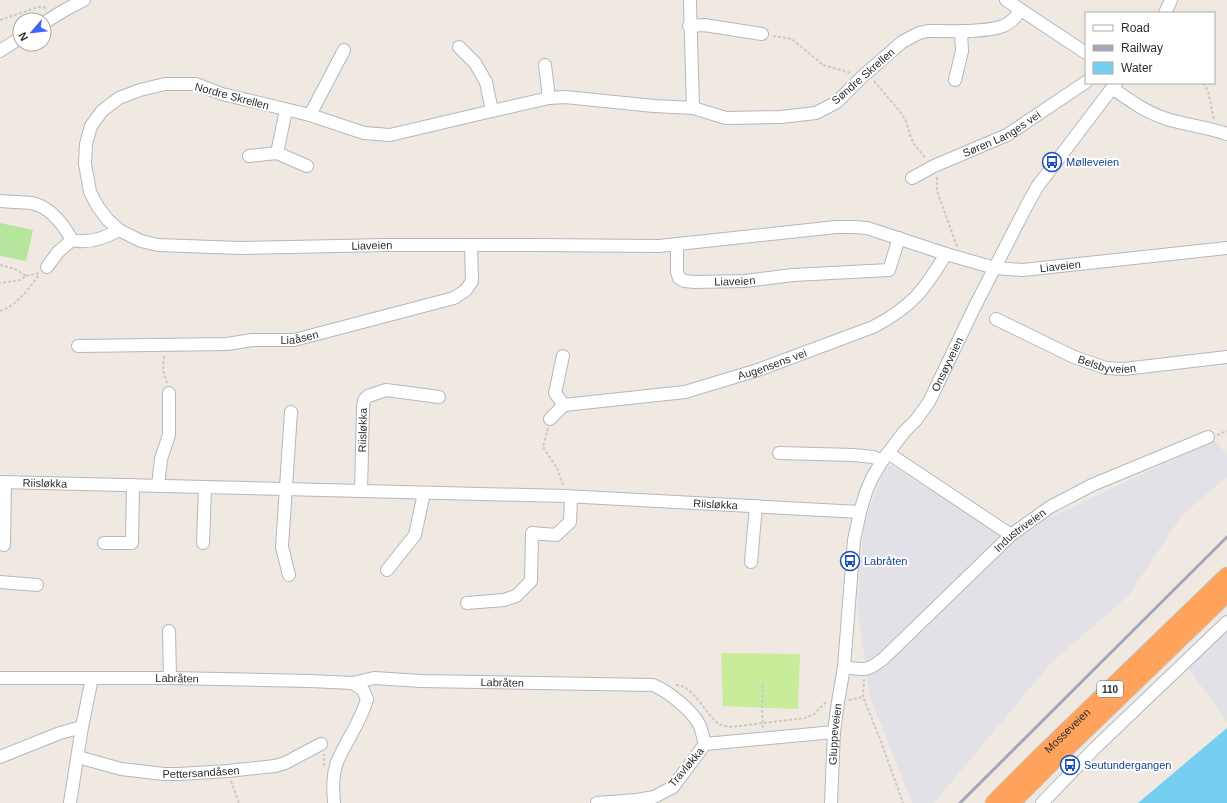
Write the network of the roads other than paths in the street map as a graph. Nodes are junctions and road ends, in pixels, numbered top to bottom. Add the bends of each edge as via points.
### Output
1 (84, 0) edge
2 (1006, 0) edge
3 (1171, 0) edge
4 (690, 2) dead end
5 (1021, 10) junction
6 (1165, 12) edge
7 (52, 18) edge
8 (689, 26) junction
9 (960, 31) junction
10 (762, 34) road end
11 (12, 43) edge
12 (459, 47) dead end
13 (344, 50) dead end
14 (0, 51) edge
15 (1085, 52) edge
16 (545, 65) dead end
17 (955, 80) dead end
18 (1085, 83) edge
19 (1114, 86) edge
20 (565, 97) joint
21 (549, 98) junction
22 (693, 108) junction
23 (286, 110) junction
24 (492, 111) junction
25 (310, 116) junction
26 (1227, 134) edge
27 (277, 153) junction
28 (249, 156) dead end
29 (308, 166) dead end
30 (912, 178) dead end
31 (0, 201) edge
32 (119, 230) junction
33 (899, 238) junction
34 (72, 240) junction
35 (677, 244) junction
36 (470, 245) junction
37 (1227, 248) edge
38 (946, 254) junction
39 (995, 268) junction
40 (44, 270) road end
41 (996, 319) dead end
42 (78, 346) dead end
43 (563, 356) dead end
44 (1227, 357) edge
45 (169, 393) road end
46 (439, 397) dead end
47 (564, 405) junction
48 (291, 412) dead end
49 (550, 419) road end
50 (1208, 437) dead end
51 (779, 453) dead end
52 (885, 457) junction
53 (2, 482) edge
54 (133, 485) junction
55 (158, 486) junction
56 (205, 487) junction
57 (285, 489) junction
58 (361, 491) junction
59 (424, 493) junction
60 (568, 497) junction
61 (756, 506) junction
62 (860, 512) junction
63 (1011, 535) junction
64 (104, 543) dead end
65 (203, 543) dead end
66 (4, 545) dead end
67 (751, 562) dead end
68 (387, 570) dead end
69 (289, 575) dead end
70 (1227, 576) edge
71 (0, 582) edge
72 (37, 585) dead end
73 (1227, 593) edge
74 (467, 603) dead end
75 (1227, 622) edge
76 (169, 631) dead end
77 (844, 667) junction
78 (0, 678) edge
79 (92, 678) junction
80 (170, 678) junction
81 (353, 682) junction
82 (653, 685) joint
83 (82, 727) junction
84 (834, 732) junction
85 (321, 744) dead end
86 (705, 744) junction
87 (0, 757) edge
88 (78, 757) junction
89 (70, 803) edge
90 (334, 803) edge
91 (597, 803) edge
92 (831, 803) edge
93 (994, 803) edge
94 (1011, 803) edge
95 (1042, 803) edge

1 - 7 street
2 - 5 street
3 - 6 street
4 - 8 street
5 - 9 street, Søndre Skrellen via 1015,18 1002,26
5 - 15 street
8 - 10 street via 704,25
8 - 22 street
9 - 17 street via 962,51
9 - 22 street, Søndre Skrellen via 928,31 902,42 836,102 816,113 781,117 726,118
11 - 14 street
12 - 24 street via 475,63 486,82
13 - 25 street
16 - 21 street
18 - 30 street, Søren Langes vei via 1007,135
19 - 26 street via 1136,105 1166,119
19 - 39 street, Onsøyveien via 1038,187
20 - 21 street, Nordre Skrellen
20 - 22 street, Søndre Skrellen
21 - 24 street, Nordre Skrellen
23 - 25 street, Nordre Skrellen
23 - 27 street
23 - 32 street, Nordre Skrellen via 222,94 196,84 165,84 119,98 102,111 91,126 86,144 85,164 90,192 98,207
24 - 25 street, Nordre Skrellen via 390,135 364,133
27 - 28 street
27 - 29 street
31 - 34 street via 33,204 50,211
32 - 34 street via 92,240
32 - 36 street, Liaveien via 141,241 158,245 240,248
33 - 35 street, Liaveien via 867,228 842,227
33 - 35 street, Liaveien via 889,270 793,275 745,281 684,281 679,278 677,272
33 - 38 street, Liaveien
34 - 40 street via 58,252
35 - 36 street, Liaveien
36 - 42 street, Liaåsen via 472,281 466,290 454,298 294,340 252,340 227,344
37 - 39 street, Liaveien via 1023,270
38 - 39 street, Liaveien
38 - 47 street, Augensens vei via 914,300 873,327 758,370 685,392
39 - 52 street, Onsøyveien via 929,402
41 - 44 street, Belsbyveien via 1074,357 1106,368 1124,369
43 - 47 street via 555,393
45 - 55 street via 169,435 161,459
46 - 58 street, Riisløkka via 386,390 364,400
47 - 49 street
48 - 57 street
50 - 63 street, Industriveien via 1092,485 1050,506
51 - 52 street
52 - 62 street, Onsøyveien via 872,478
52 - 63 street
53 - 54 street, Riisløkka
53 - 66 street, Riisløkka
54 - 55 street, Riisløkka
54 - 64 street via 132,543
55 - 56 street, Riisløkka
56 - 57 street, Riisløkka
56 - 65 street
57 - 58 street, Riisløkka
57 - 69 street via 282,547
58 - 59 street, Riisløkka
59 - 60 street, Riisløkka
59 - 68 street via 415,535
60 - 61 street, Riisløkka
60 - 74 street via 570,522 556,535 532,533 532,581 516,596 504,600
61 - 62 street, Riisløkka
61 - 67 street
62 - 77 street, Onsøyveien via 854,540
63 - 77 street, Industriveien via 883,660 874,667 864,670
70 - 93 highway, Mosseveien / 110
71 - 72 street
73 - 94 highway, Mosseveien / 110
75 - 95 street via 1095,748
76 - 80 street
77 - 84 street, Gluppeveien
78 - 79 street, Labråten
79 - 80 street, Labråten
79 - 83 street
80 - 81 street, Labråten
81 - 82 street, Labråten via 374,678
81 - 90 street via 363,690 367,699 361,719 338,761 333,780
82 - 86 street, Travløkka via 662,689 689,711 700,725
83 - 87 street
83 - 88 street
84 - 86 street, Travløkka
84 - 92 street, Gluppeveien
85 - 88 street, Pettersandåsen via 275,766 228,771 164,774 121,769
86 - 91 street, Travløkka via 673,786 654,797
88 - 89 street

